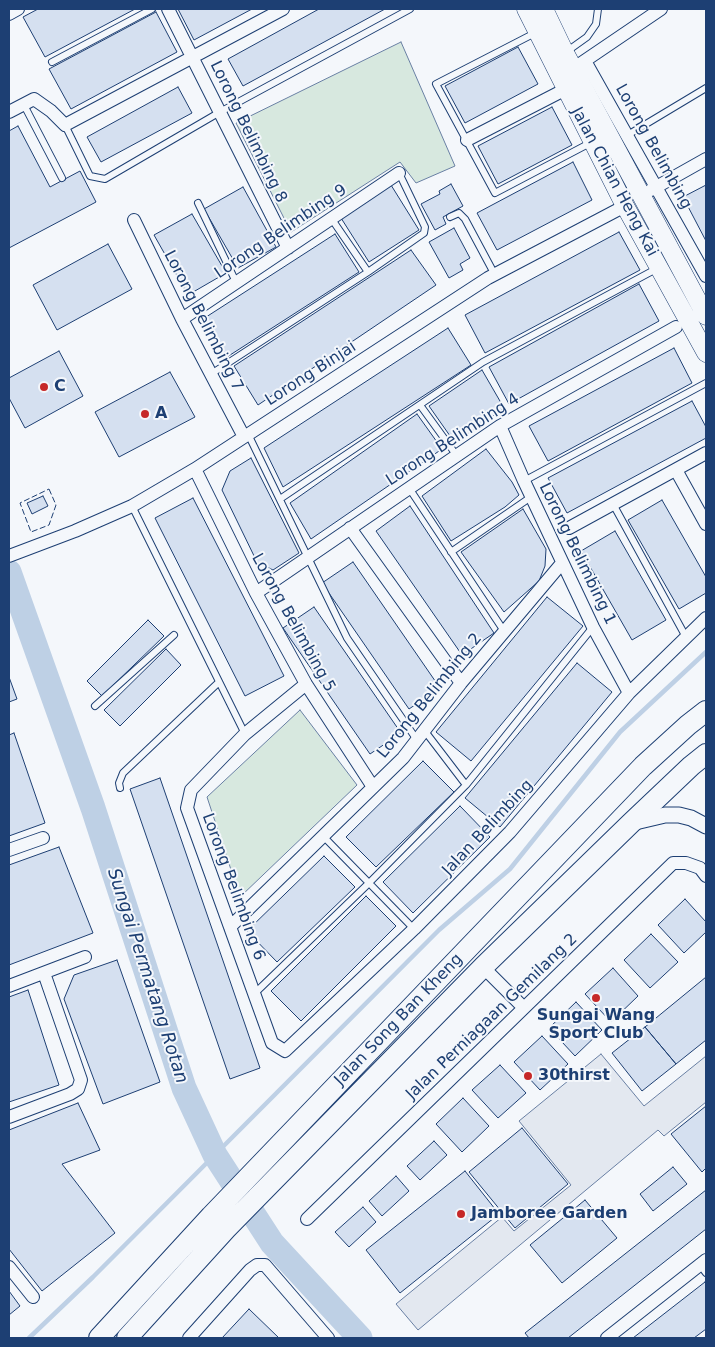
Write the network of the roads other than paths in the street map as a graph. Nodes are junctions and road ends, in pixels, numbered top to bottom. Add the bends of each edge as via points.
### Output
1 (18, 9) edge
2 (152, 9) edge
3 (168, 9) edge
4 (283, 9) edge
5 (410, 9) edge
6 (526, 9) edge
7 (544, 9) edge
8 (598, 9) edge
9 (660, 9) edge
10 (9, 14) edge
11 (537, 32) junction
12 (566, 53) junction
13 (194, 57) junction
14 (52, 62) dead end
15 (580, 65) junction
16 (706, 88) edge
17 (566, 89) junction
18 (24, 105) junction
19 (9, 112) edge
20 (220, 112) junction
21 (65, 125) junction
22 (621, 139) junction
23 (467, 140) junction
24 (593, 142) junction
25 (706, 159) edge
26 (399, 173) joint
27 (62, 178) dead end
28 (649, 191) junction
29 (198, 203) dead end
30 (625, 206) junction
31 (450, 217) dead end
32 (331, 218) junction
33 (134, 220) dead end
34 (288, 248) junction
35 (659, 267) junction
36 (368, 272) junction
37 (495, 275) junction
38 (706, 276) edge
39 (236, 282) junction
40 (706, 316) edge
41 (182, 319) junction
42 (676, 327) dead end
43 (706, 353) edge
44 (211, 374) junction
45 (706, 383) edge
46 (420, 405) junction
47 (500, 426) junction
48 (246, 436) junction
49 (706, 453) edge
50 (457, 456) junction
51 (195, 469) junction
52 (676, 470) junction
53 (524, 481) junction
54 (409, 488) junction
55 (531, 497) junction
56 (280, 499) junction
57 (613, 504) junction
58 (132, 506) junction
59 (706, 524) edge
60 (350, 528) junction
61 (569, 528) dead end
62 (451, 552) junction
63 (9, 556) edge
64 (308, 557) junction
65 (562, 563) junction
66 (256, 593) junction
67 (706, 618) edge
68 (593, 627) junction
69 (504, 631) junction
70 (174, 635) dead end
71 (686, 638) junction
72 (219, 682) junction
73 (460, 683) junction
74 (306, 684) junction
75 (629, 693) junction
76 (95, 706) dead end
77 (706, 711) edge
78 (245, 734) junction
79 (421, 735) junction
80 (706, 754) edge
81 (466, 786) junction
82 (373, 787) junction
83 (120, 788) dead end
84 (631, 823) junction
85 (706, 826) edge
86 (323, 836) junction
87 (43, 838) dead end
88 (9, 850) edge
89 (706, 876) edge
90 (368, 884) junction
91 (230, 927) junction
92 (414, 929) junction
93 (85, 957) dead end
94 (483, 966) junction
95 (44, 973) junction
96 (9, 986) edge
97 (254, 994) junction
98 (524, 1008) junction
99 (285, 1051) joint
100 (9, 1117) edge
101 (307, 1219) dead end
102 (704, 1266) edge
103 (9, 1267) edge
104 (33, 1297) dead end
105 (99, 1338) edge
106 (127, 1338) edge
107 (189, 1338) edge
108 (328, 1338) edge
109 (607, 1338) edge

1 - 10 street
2 - 14 lane
3 - 13 street, Lorong Belimbing 8
4 - 13 street
5 - 20 lane
6 - 11 main road, Jalan Chian Heng Kai
7 - 12 main road, Jalan Chian Heng Kai
8 - 12 lane via 596,24 587,37
9 - 15 street
11 - 17 main road, Jalan Chian Heng Kai
11 - 23 lane via 436,84
12 - 15 main road, Jalan Chian Heng Kai
13 - 20 street, Lorong Belimbing 8
13 - 21 street
15 - 22 main road, Jalan Chian Heng Kai
16 - 22 lane
17 - 23 street
17 - 24 main road, Jalan Chian Heng Kai
18 - 19 street
18 - 21 street via 34,99
18 - 27 lane
20 - 21 lane via 105,179 90,176
20 - 34 street, Lorong Belimbing 8
22 - 28 main road, Jalan Chian Heng Kai
23 - 24 lane via 495,194
24 - 30 main road, Jalan Chian Heng Kai
25 - 28 street
26 - 32 street, Lorong Belimbing 9
26 - 36 lane via 425,227 424,233
28 - 38 street, Lorong Belimbing
28 - 40 main road, Jalan Chian Heng Kai
29 - 39 lane
30 - 35 main road, Jalan Chian Heng Kai
30 - 37 street, Lorong Binjai
31 - 37 lane via 459,213 465,219
32 - 34 street, Lorong Belimbing 9
32 - 36 lane
33 - 41 street, Lorong Belimbing 7
34 - 39 street, Lorong Belimbing 9
35 - 43 main road, Jalan Chian Heng Kai
35 - 46 lane via 483,362
36 - 44 lane
37 - 48 street, Lorong Binjai
39 - 41 street, Lorong Belimbing 9
41 - 44 street, Lorong Belimbing 7
42 - 47 street, Lorong Belimbing 4
44 - 48 street, Lorong Belimbing 7
45 - 53 lane
46 - 50 lane
46 - 56 lane
47 - 50 street, Lorong Belimbing 4
47 - 53 street, Lorong Belimbing 1
48 - 51 street, Lorong Binjai
48 - 56 lane
49 - 52 street
50 - 54 street, Lorong Belimbing 4
51 - 58 street, Lorong Binjai
51 - 66 street, Lorong Belimbing 5
52 - 57 street
52 - 59 street
53 - 55 street, Lorong Belimbing 1
54 - 60 street, Lorong Belimbing 4
54 - 62 lane
55 - 62 lane
55 - 65 street, Lorong Belimbing 1
56 - 64 lane
57 - 61 street
57 - 71 lane
58 - 63 street, Lorong Binjai
58 - 72 lane
60 - 64 street, Lorong Belimbing 4
60 - 73 street
62 - 69 lane
64 - 66 street, Lorong Belimbing 4
64 - 79 lane via 347,638
65 - 68 street, Lorong Belimbing 1
65 - 69 street, Lorong Belimbing 2
66 - 74 street, Lorong Belimbing 5
67 - 71 street, Jalan Belimbing
68 - 75 street, Lorong Belimbing 1
68 - 81 lane
69 - 73 street, Lorong Belimbing 2
70 - 76 lane
71 - 75 street, Jalan Belimbing
72 - 78 lane
72 - 83 lane via 123,773
73 - 79 street, Lorong Belimbing 2
74 - 78 street, Lorong Belimbing 6
74 - 82 street, Lorong Belimbing 5
75 - 92 street, Jalan Belimbing via 510,832
77 - 105 main road, Jalan Song Ban Kheng via 643,766 211,1216
78 - 91 street, Lorong Belimbing 6 via 191,790 187,808
79 - 81 lane
79 - 82 street, Lorong Belimbing 2
80 - 84 main road, Jalan Song Ban Kheng
81 - 90 lane
82 - 86 street, Lorong Belimbing 2
84 - 85 street via 672,815 690,818
84 - 94 main road, Jalan Song Ban Kheng
86 - 90 lane
86 - 91 street, Lorong Belimbing 2
87 - 88 street
89 - 98 street, Jalan Perniagaan Gemilang 2 via 700,868 673,863
90 - 92 lane
90 - 97 lane
91 - 97 street, Lorong Belimbing 6
92 - 99 street, Jalan Belimbing
93 - 95 street
94 - 98 street
94 - 106 main road, Jalan Song Ban Kheng via 226,1229
95 - 96 street
95 - 100 street via 81,1080 78,1089 70,1094
97 - 99 street, Lorong Belimbing 6 via 272,1043
98 - 101 street, Jalan Perniagaan Gemilang 2
102 - 109 street
103 - 104 street
107 - 108 street via 257,1265 265,1265

